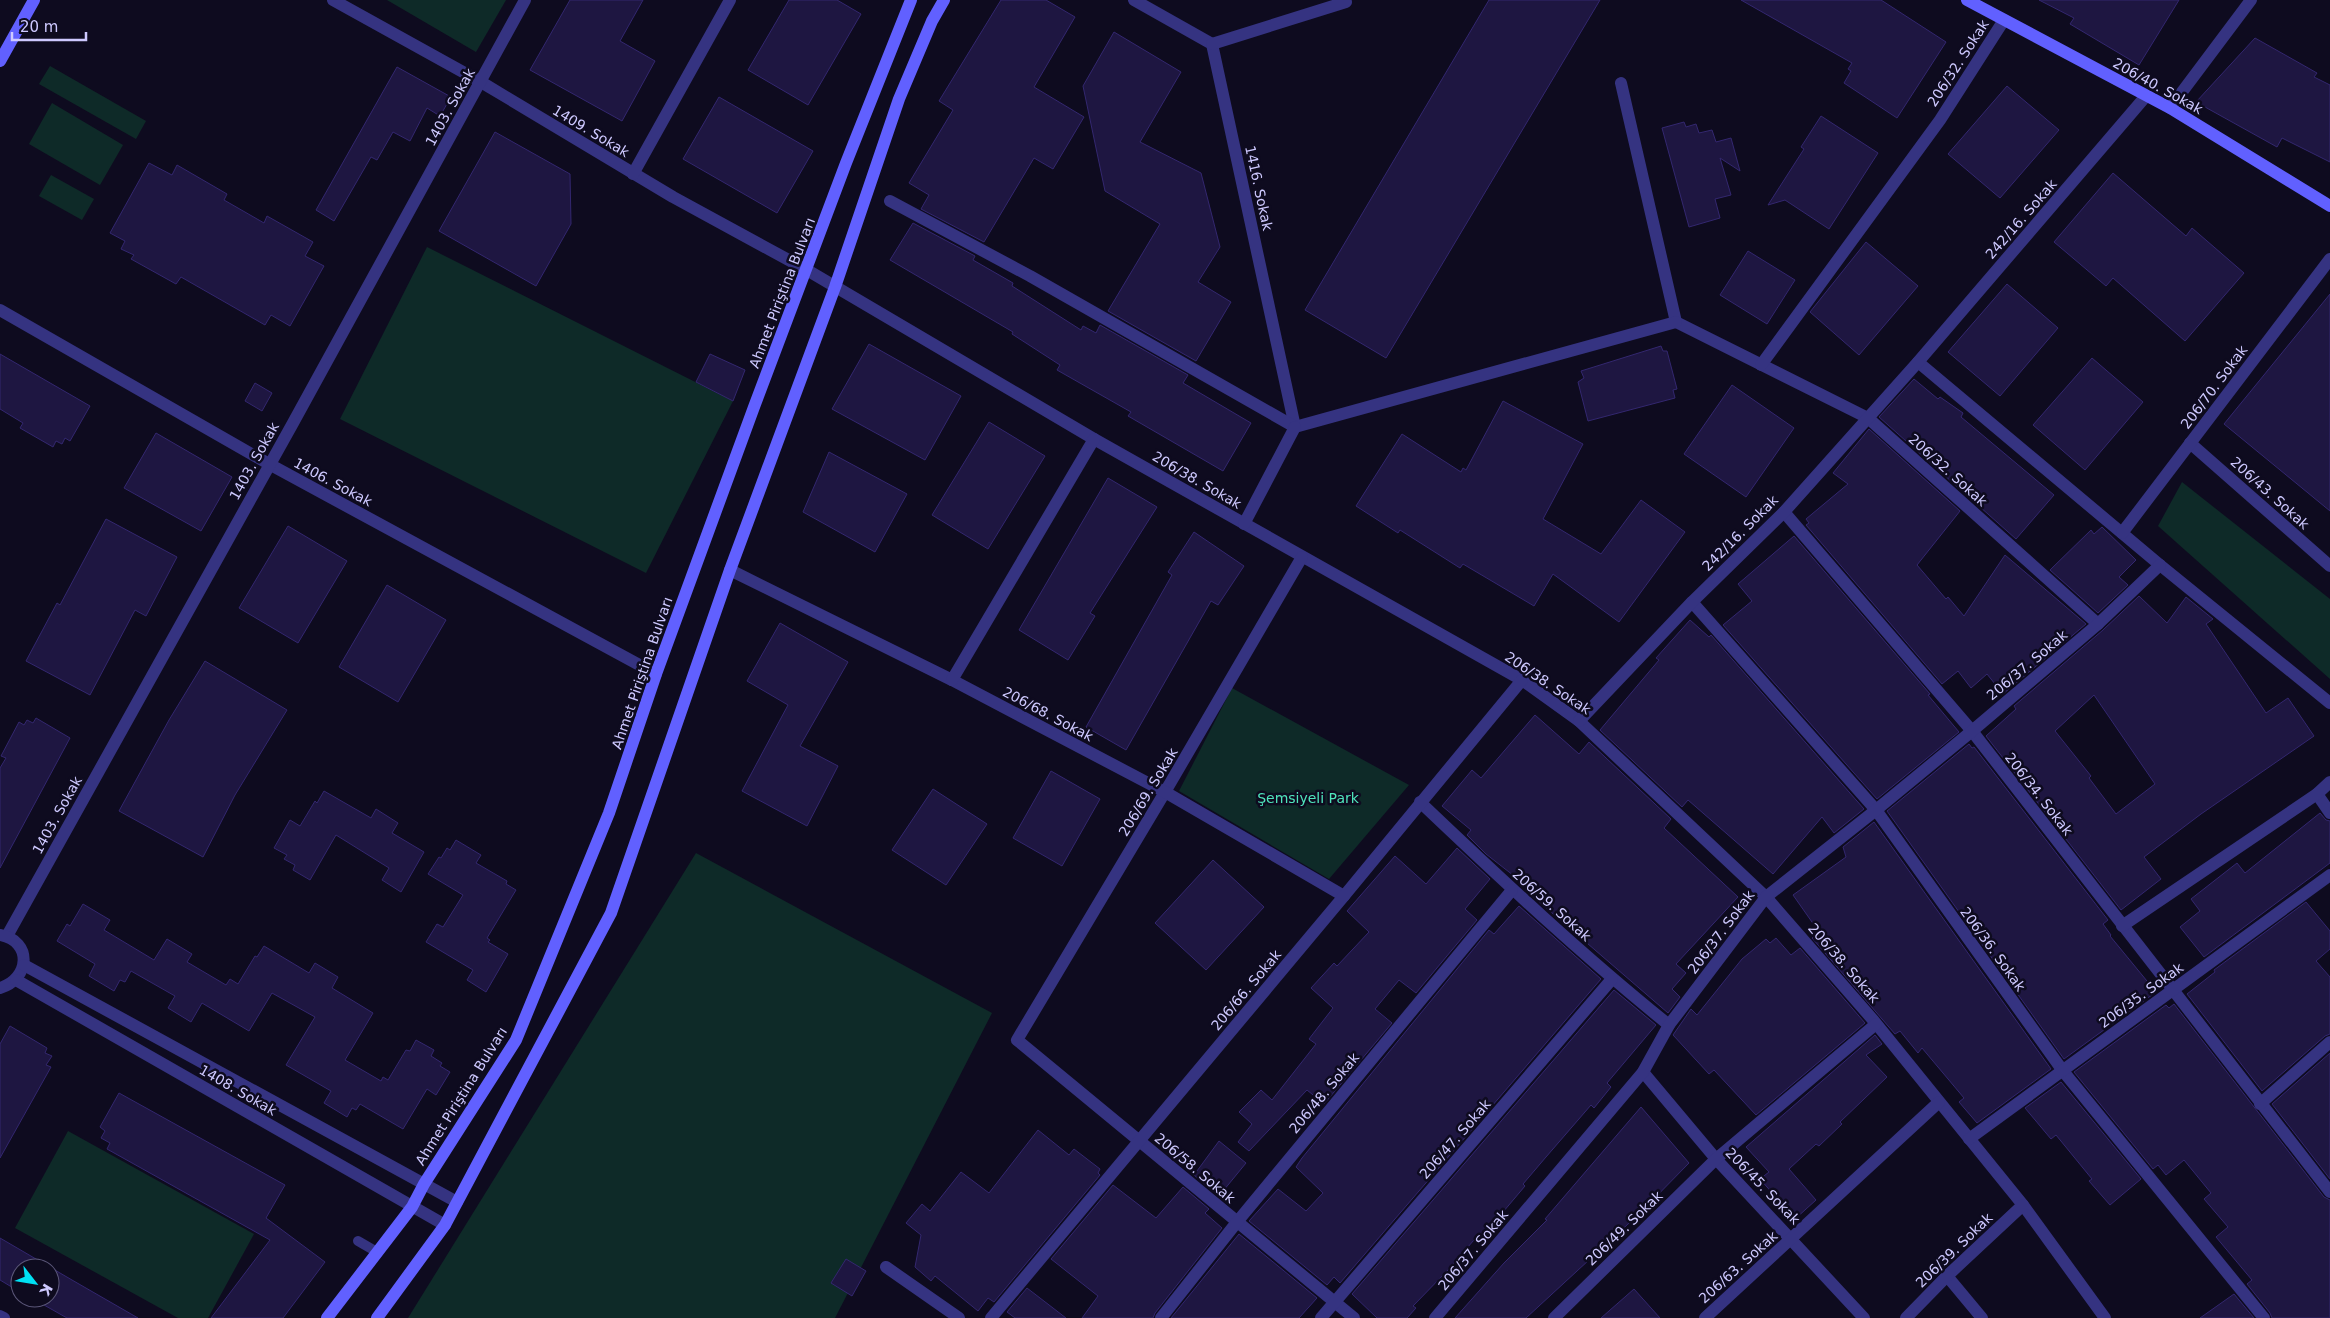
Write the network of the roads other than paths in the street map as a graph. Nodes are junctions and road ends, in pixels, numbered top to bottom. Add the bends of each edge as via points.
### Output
1 (34, 0) edge
2 (333, 0) edge
3 (525, 0) edge
4 (730, 0) edge
5 (911, 0) edge
6 (944, 0) edge
7 (1134, 0) edge
8 (1967, 0) edge
9 (2251, 0) edge
10 (1346, 2) dead end
11 (2004, 20) junction
12 (1212, 44) junction
13 (0, 61) edge
14 (481, 82) junction
15 (1621, 83) dead end
16 (2146, 96) junction
17 (2170, 108) junction
18 (633, 174) junction
19 (890, 200) dead end
20 (2330, 206) edge
21 (2330, 259) edge
22 (807, 270) junction
23 (835, 287) junction
24 (0, 310) edge
25 (1676, 322) junction
26 (1918, 362) junction
27 (1761, 365) junction
28 (1868, 418) junction
29 (1295, 426) junction
30 (1094, 439) junction
31 (2190, 443) junction
32 (269, 464) junction
33 (1784, 512) junction
34 (1244, 524) junction
35 (2122, 533) junction
36 (1302, 557) junction
37 (2160, 564) junction
38 (2330, 566) edge
39 (730, 570) junction
40 (1692, 602) junction
41 (2098, 624) junction
42 (656, 674) junction
43 (952, 680) junction
44 (1522, 680) junction
45 (2330, 703) edge
46 (1579, 721) junction
47 (1972, 731) junction
48 (2330, 782) edge
49 (1165, 792) junction
50 (2317, 794) junction
51 (1420, 802) junction
52 (1876, 810) junction
53 (2330, 813) edge
54 (2330, 875) edge
55 (1512, 890) junction
56 (1344, 896) junction
57 (1766, 897) junction
58 (2122, 926) junction
59 (3, 935) edge
60 (24, 965) junction
61 (1612, 979) junction
62 (16, 980) junction
63 (0, 988) edge
64 (2173, 990) junction
65 (1876, 1024) junction
66 (1669, 1025) junction
67 (1017, 1040) joint
68 (2330, 1042) edge
69 (2063, 1071) junction
70 (1643, 1072) junction
71 (1940, 1102) junction
72 (2260, 1104) junction
73 (1969, 1139) junction
74 (1139, 1141) junction
75 (1716, 1159) junction
76 (424, 1184) junction
77 (2330, 1192) edge
78 (457, 1202) junction
79 (2023, 1205) junction
80 (412, 1207) junction
81 (1236, 1222) junction
82 (445, 1225) junction
83 (1792, 1239) junction
84 (358, 1241) dead end
85 (377, 1252) junction
86 (886, 1267) dead end
87 (1947, 1276) junction
88 (1335, 1302) junction
89 (0, 1316) edge
90 (4, 1318) edge
91 (327, 1318) edge
92 (378, 1318) edge
93 (959, 1318) edge
94 (991, 1318) edge
95 (1161, 1318) edge
96 (1321, 1318) edge
97 (1354, 1318) edge
98 (1435, 1318) edge
99 (1554, 1318) edge
100 (1705, 1318) edge
101 (1864, 1318) edge
102 (1906, 1318) edge
103 (1982, 1318) edge
104 (2105, 1318) edge
105 (2264, 1318) edge

1 - 13 main road
2 - 14 street, 1409. Sokak
3 - 14 street, 1403. Sokak
4 - 18 street
5 - 22 main road, Ahmet Piriştina Bulvarı
6 - 23 main road via 898,99
7 - 12 street
8 - 11 main road, 206/40. Sokak
9 - 17 street
10 - 12 street
11 - 16 main road, 206/40. Sokak
11 - 27 street, 206/32. Sokak via 1940,120
12 - 29 street, 1416. Sokak
14 - 18 street, 1409. Sokak
14 - 32 street, 1403. Sokak
15 - 25 street
16 - 17 main road, 206/40. Sokak
16 - 26 street, 242/16. Sokak
17 - 20 main road, 206/40. Sokak
18 - 22 street, 1409. Sokak
19 - 29 street
21 - 31 street, 206/70. Sokak
22 - 23 street, 1409. Sokak
22 - 42 main road, Ahmet Piriştina Bulvarı
23 - 30 street, 206/38. Sokak
23 - 39 main road
24 - 32 street, 1406. Sokak
25 - 27 street, 206/32. Sokak
25 - 29 street
26 - 28 street, 242/16. Sokak
26 - 35 street
27 - 28 street, 206/32. Sokak
28 - 33 street, 242/16. Sokak
28 - 41 street, 206/32. Sokak
29 - 34 street
30 - 34 street, 206/38. Sokak
30 - 43 street
31 - 35 street, 206/70. Sokak
31 - 38 street, 206/43. Sokak
32 - 42 street, 1406. Sokak
32 - 59 street, 1403. Sokak
33 - 40 street, 242/16. Sokak
33 - 47 street, 206/34. Sokak
34 - 36 street, 206/38. Sokak
35 - 37 street
36 - 44 street, 206/38. Sokak
36 - 49 street, 206/69. Sokak
37 - 41 street, 206/37. Sokak
37 - 45 street
39 - 43 street, 206/68. Sokak
39 - 78 main road via 611,913
40 - 46 street, 242/16. Sokak
40 - 52 street, 206/36. Sokak
41 - 47 street, 206/37. Sokak
42 - 76 main road, Ahmet Piriştina Bulvarı via 609,813 516,1040
43 - 49 street, 206/68. Sokak
44 - 46 street, 206/38. Sokak
44 - 51 street, 206/66. Sokak
46 - 57 street, 206/38. Sokak
47 - 52 street, 206/37. Sokak
47 - 58 street, 206/34. Sokak
48 - 50 street
49 - 56 street, 206/68. Sokak
49 - 67 street, 206/69. Sokak
50 - 53 street
50 - 58 street
51 - 55 street, 206/59. Sokak
51 - 56 street, 206/66. Sokak
52 - 57 street, 206/37. Sokak
52 - 69 street, 206/36. Sokak
54 - 64 street, 206/35. Sokak
55 - 61 street, 206/59. Sokak
55 - 81 street, 206/48. Sokak
56 - 74 street, 206/66. Sokak
57 - 65 street, 206/38. Sokak
57 - 66 street, 206/37. Sokak
58 - 64 street, 206/34. Sokak
59 - 60 street via 20,947
60 - 62 street
60 - 76 street, 1408. Sokak
61 - 66 street, 206/59. Sokak
61 - 88 street, 206/47. Sokak
62 - 63 street
62 - 80 street, 1408. Sokak
64 - 69 street, 206/35. Sokak
64 - 72 street, 206/34. Sokak
65 - 71 street, 206/38. Sokak
65 - 75 street, 206/49. Sokak
66 - 70 street, 206/37. Sokak
67 - 74 street, 206/58. Sokak
68 - 72 street
69 - 73 street, 206/35. Sokak
69 - 105 street, 206/36. Sokak
70 - 75 street, 206/45. Sokak
70 - 98 street, 206/37. Sokak
71 - 73 street, 206/38. Sokak
71 - 83 street, 206/63. Sokak
72 - 77 street, 206/34. Sokak
73 - 79 street, 206/38. Sokak
74 - 81 street, 206/58. Sokak
74 - 94 street, 206/66. Sokak
75 - 83 street, 206/45. Sokak
75 - 99 street, 206/49. Sokak
76 - 78 street, 1408. Sokak
76 - 80 main road, Ahmet Piriştina Bulvarı
78 - 82 main road
79 - 87 street, 206/39. Sokak
79 - 104 street, 206/38. Sokak
80 - 82 street, 1408. Sokak
80 - 85 main road, Ahmet Piriştina Bulvarı
81 - 88 street, 206/58. Sokak
81 - 95 street, 206/48. Sokak
82 - 92 main road
83 - 100 street, 206/63. Sokak
83 - 101 street, 206/45. Sokak
84 - 85 lane
85 - 91 main road, Ahmet Piriştina Bulvarı
86 - 93 street
87 - 102 street, 206/39. Sokak
87 - 103 street
88 - 96 street, 206/47. Sokak
88 - 97 street, 206/58. Sokak
89 - 90 street

